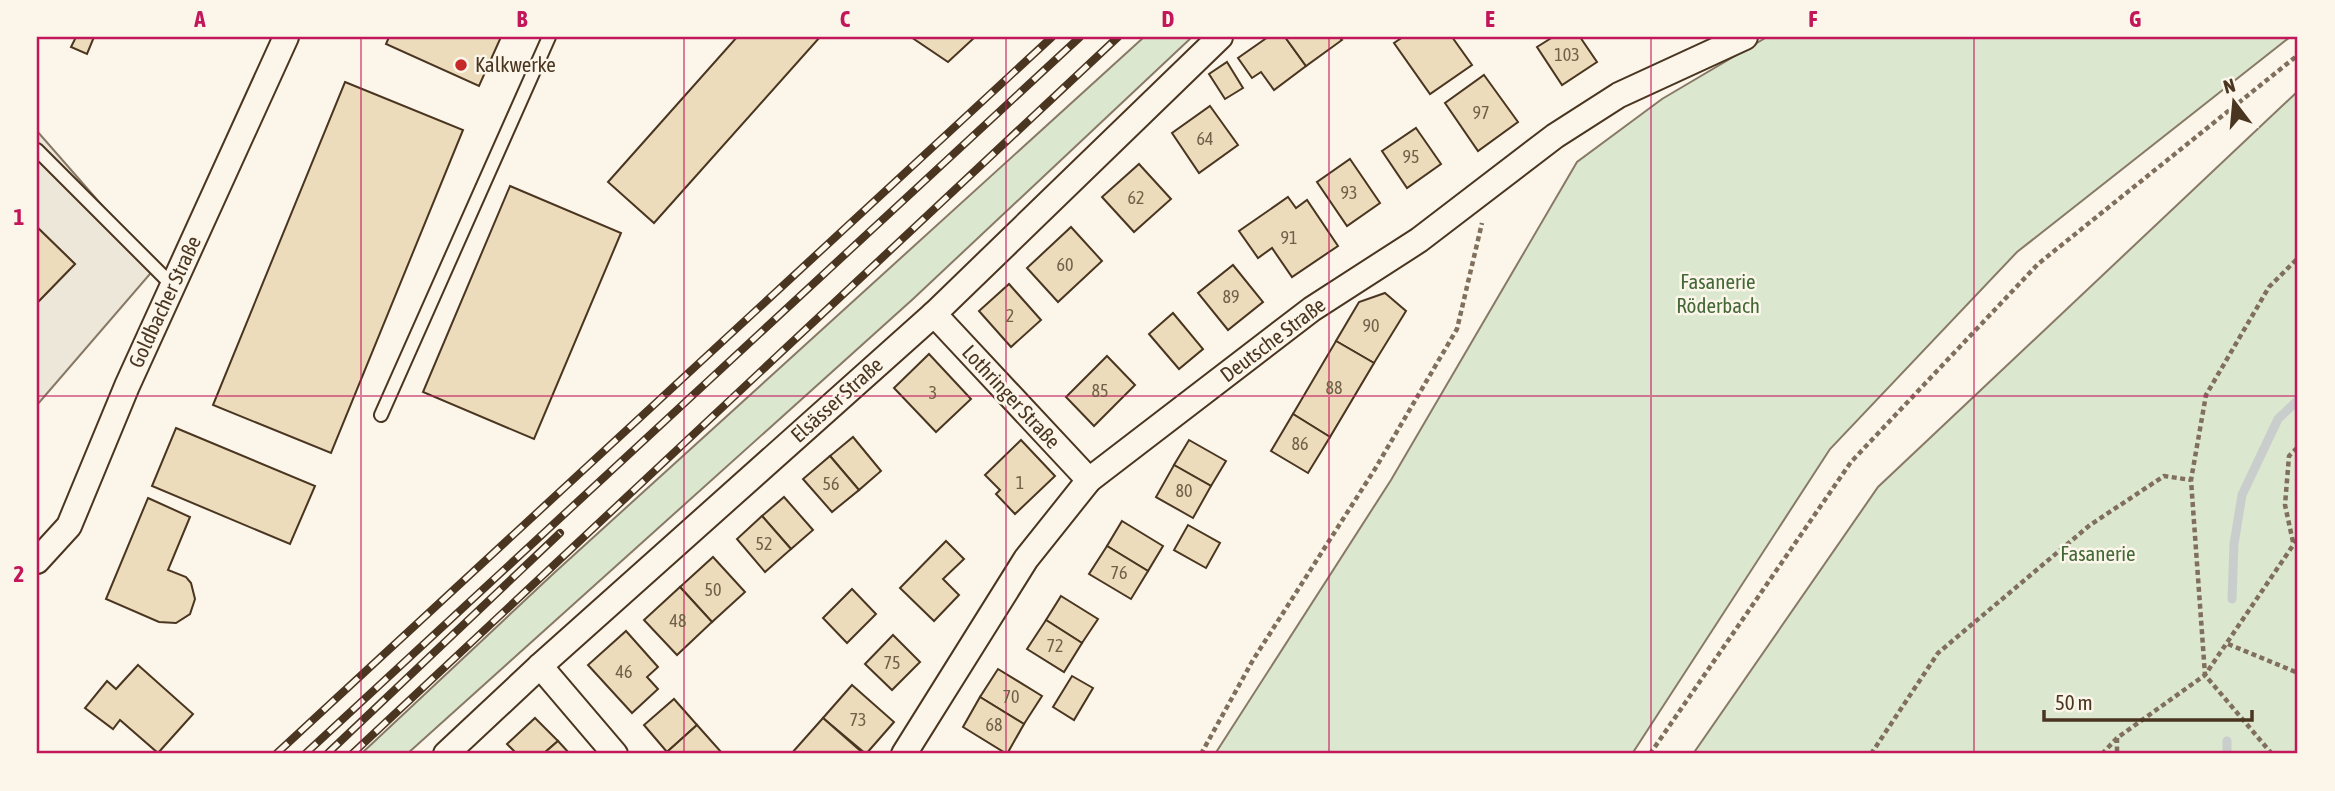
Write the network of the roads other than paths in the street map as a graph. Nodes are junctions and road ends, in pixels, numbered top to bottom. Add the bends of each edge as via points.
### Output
1 (286, 37) edge
2 (549, 37) edge
3 (1220, 37) edge
4 (1745, 37) edge
5 (37, 150) edge
6 (173, 286) junction
7 (934, 314) junction
8 (381, 415) dead end
9 (1088, 480) junction
10 (37, 561) edge
11 (540, 666) junction
12 (446, 754) edge
13 (615, 754) edge
14 (904, 754) edge

1 - 6 street, Goldbacher Straße
2 - 8 lane
3 - 7 street, Elsässer Straße
4 - 9 street, Deutsche Straße via 1619,95 1555,136 1419,240 1312,309
5 - 6 lane
6 - 10 street, Goldbacher Straße via 69,526
7 - 9 street, Lothringer Straße
7 - 11 street, Elsässer Straße
9 - 14 street, Deutsche Straße via 1026,559
11 - 12 street, Elsässer Straße
11 - 13 street

